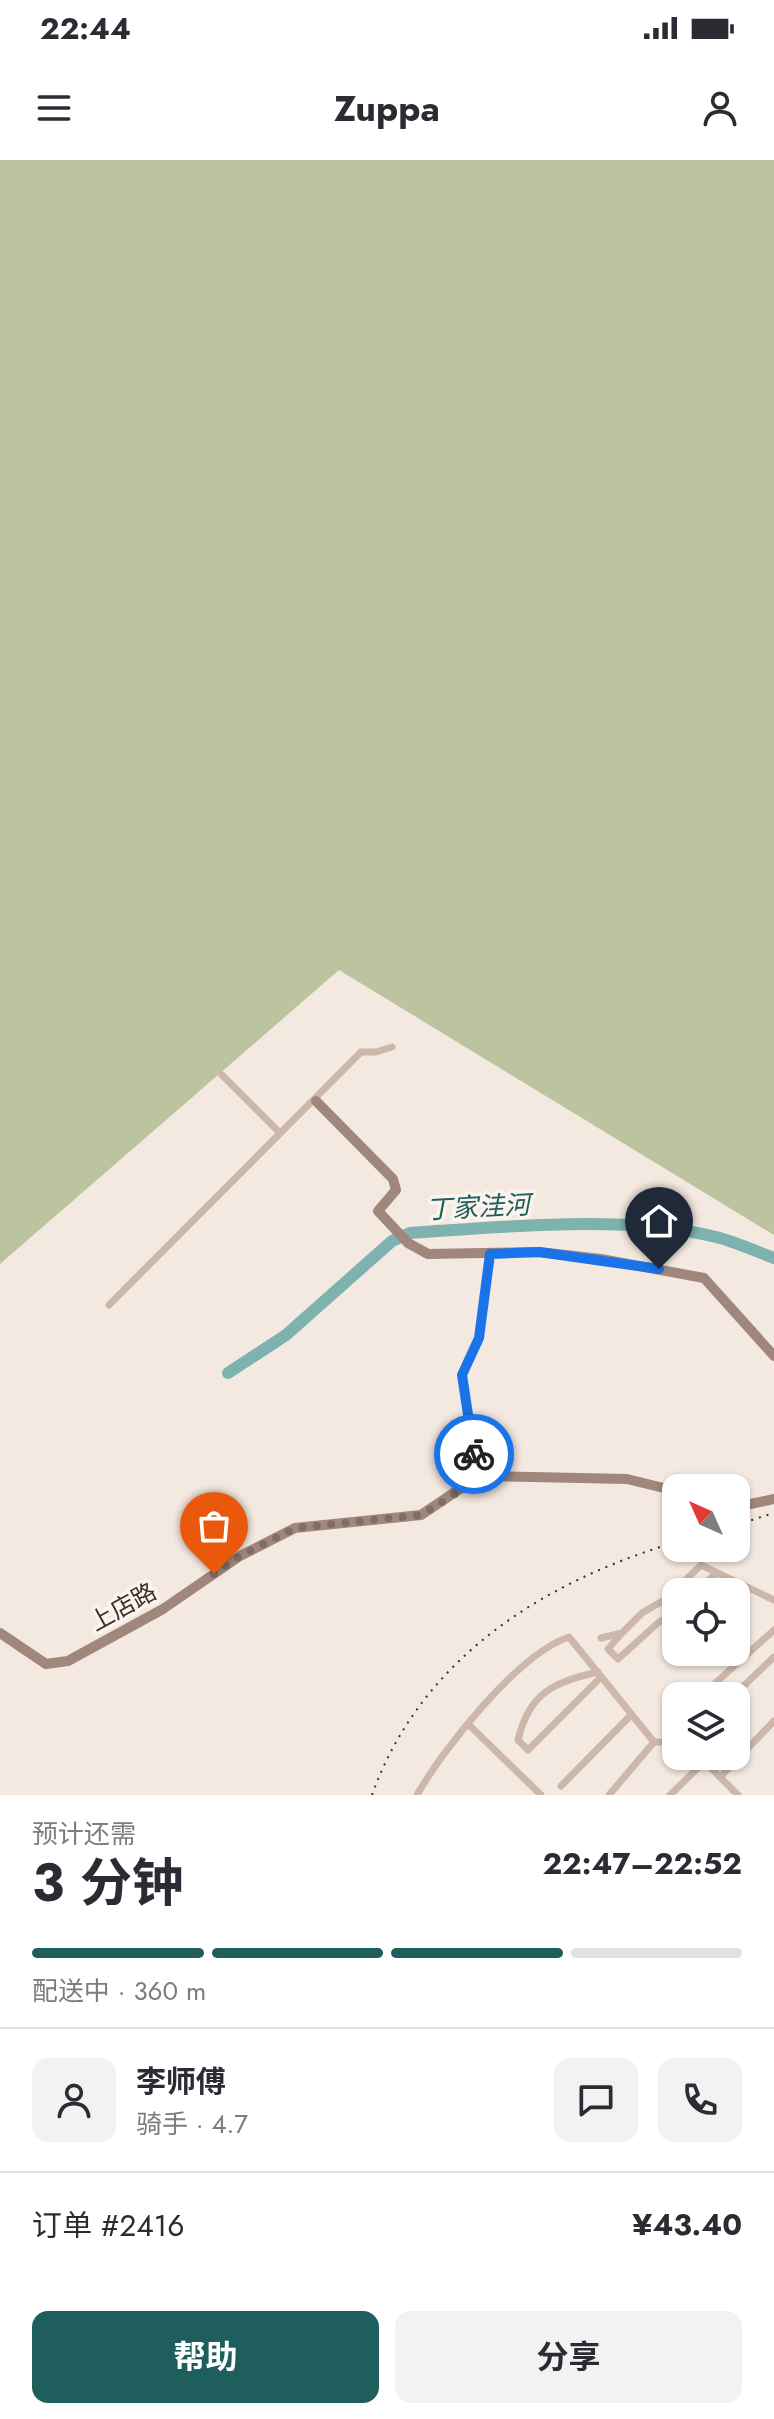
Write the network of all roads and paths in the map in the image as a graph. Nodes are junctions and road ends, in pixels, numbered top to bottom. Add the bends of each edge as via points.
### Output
1 (392, 1047) dead end
2 (222, 1075) dead end
3 (316, 1101) junction
4 (279, 1132) junction
5 (490, 1254) junction
6 (109, 1305) dead end
7 (774, 1356) edge
8 (479, 1479) junction
9 (662, 1488) edge
10 (774, 1499) edge
11 (750, 1504) edge
12 (716, 1573) junction
13 (711, 1578) edge
14 (726, 1578) edge
15 (750, 1589) edge
16 (774, 1600) edge
17 (662, 1623) edge
18 (774, 1630) edge
19 (0, 1633) edge
20 (622, 1633) junction
21 (601, 1638) dead end
22 (774, 1657) edge
23 (599, 1674) junction
24 (716, 1682) edge
25 (748, 1682) edge
26 (630, 1716) junction
27 (774, 1721) edge
28 (469, 1725) junction
29 (654, 1742) junction
30 (662, 1742) edge
31 (692, 1770) edge
32 (713, 1770) edge
33 (720, 1777) junction
34 (561, 1786) dead end
35 (417, 1795) edge
36 (541, 1795) edge
37 (609, 1795) edge
38 (670, 1795) edge
39 (738, 1795) edge

1 - 3 street via 361,1052
2 - 4 street
3 - 4 street
3 - 5 street via 393,1179 396,1190 378,1211 408,1243 428,1254
4 - 6 street
5 - 7 street via 539,1252 704,1278
5 - 8 street via 479,1338 462,1375
8 - 9 street, 上店路 via 627,1479
8 - 19 street, 上店路 via 421,1515 295,1528 68,1661 46,1664
10 - 11 street
12 - 13 street
12 - 14 street
12 - 20 street via 701,1565
15 - 16 street
17 - 20 street via 618,1659 608,1649
18 - 24 street
20 - 21 street
22 - 25 street
23 - 23 street via 560,1682 539,1696 518,1740 528,1750
23 - 26 street
23 - 28 street via 576,1642 564,1638 492,1696
26 - 29 street
26 - 34 street
27 - 33 street
28 - 35 street via 432,1768
28 - 36 street
29 - 30 street
29 - 37 street
31 - 38 street
32 - 33 street
33 - 39 street

